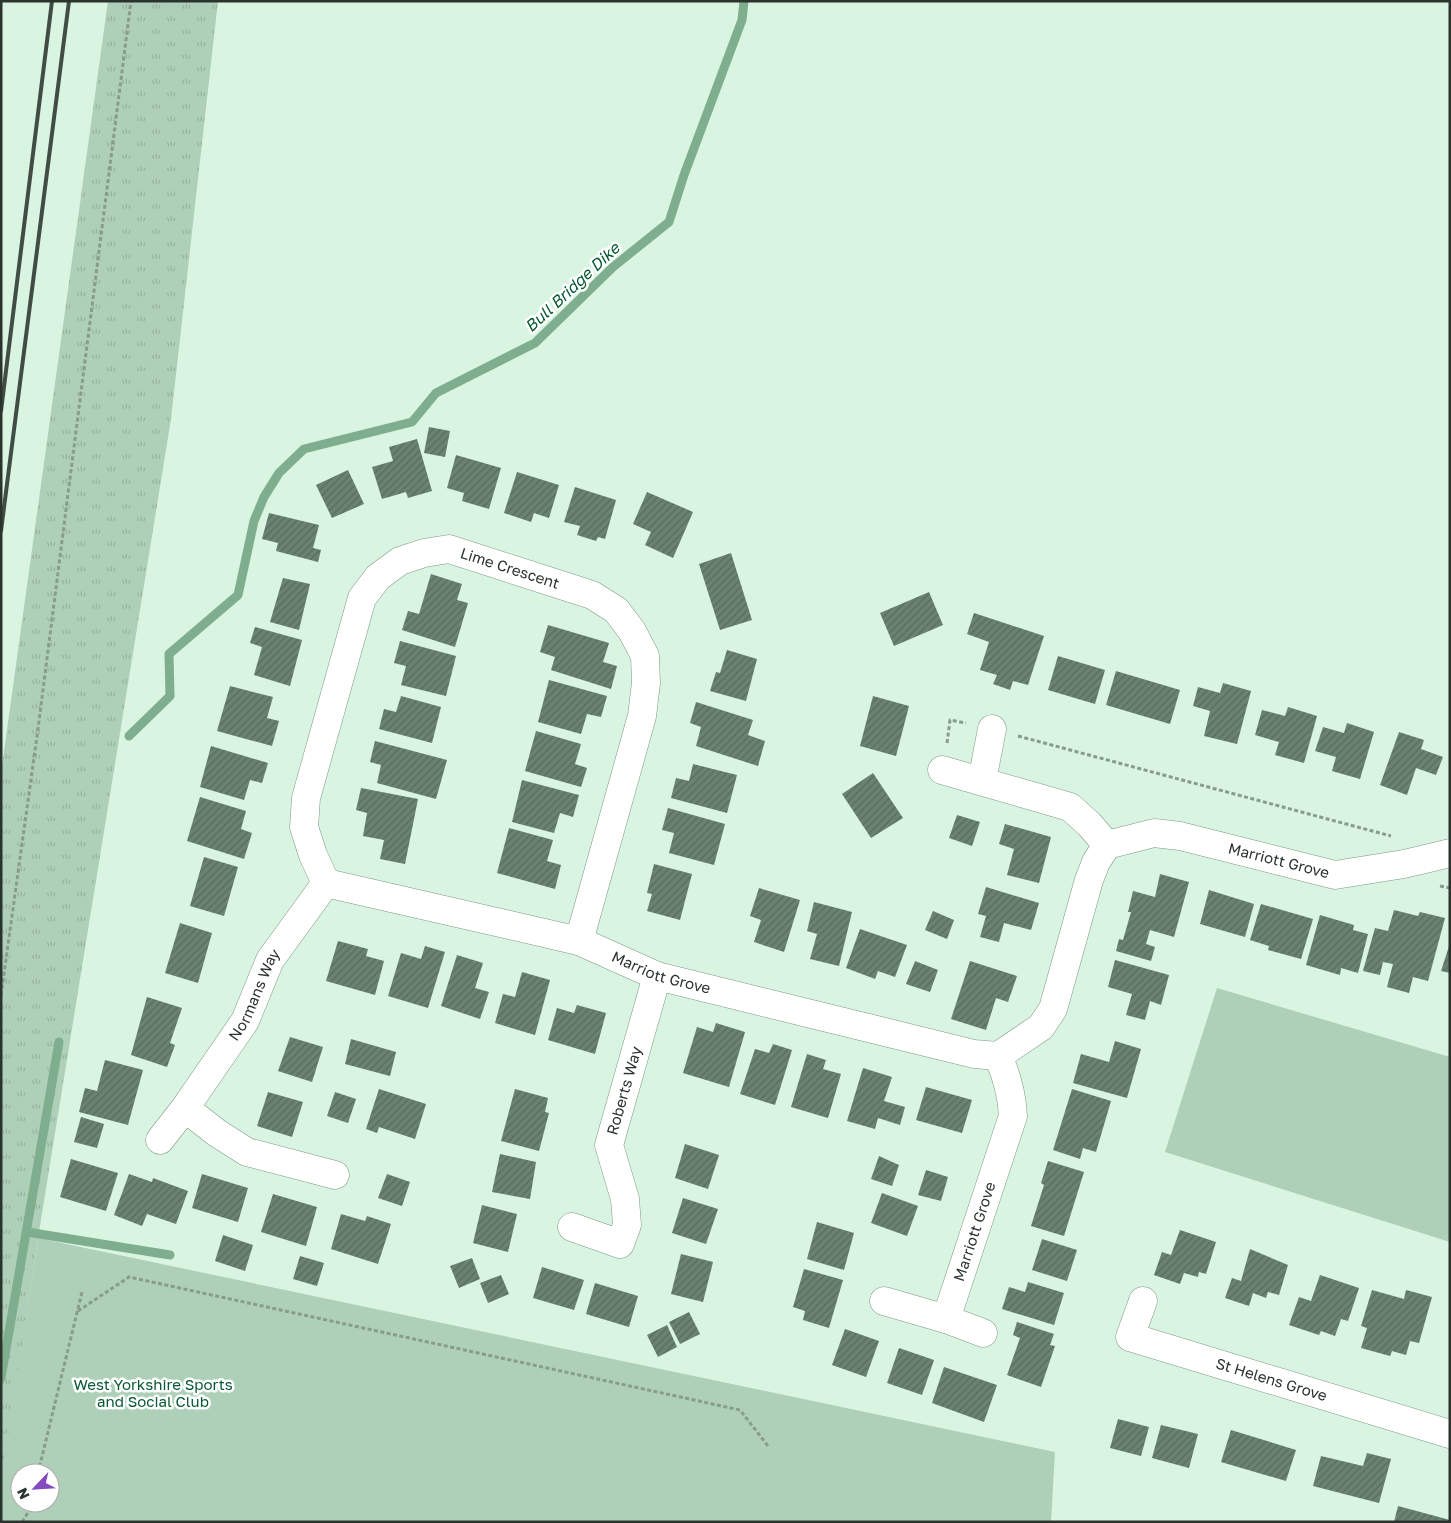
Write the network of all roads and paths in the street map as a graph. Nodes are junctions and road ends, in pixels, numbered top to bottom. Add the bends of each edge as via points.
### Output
1 (131, 1) edge
2 (992, 729) junction
3 (942, 770) joint
4 (982, 781) junction
5 (1392, 836) dead end
6 (1107, 845) junction
7 (1450, 853) edge
8 (326, 883) junction
9 (579, 941) junction
10 (657, 976) junction
11 (1, 995) edge
12 (998, 1056) junction
13 (185, 1108) junction
14 (160, 1140) dead end
15 (335, 1175) dead end
16 (572, 1227) dead end
17 (82, 1292) dead end
18 (1143, 1301) dead end
19 (884, 1302) dead end
20 (78, 1311) junction
21 (946, 1319) junction
22 (984, 1332) dead end
23 (1450, 1434) edge
24 (768, 1446) dead end
25 (40, 1463) edge

1 - 11 path
2 - 3 path via 950,720
2 - 4 street
2 - 5 path
3 - 4 street
4 - 6 street via 1070,806
6 - 7 street, Marriott Grove via 1154,833 1180,836 1335,874 1404,864
6 - 12 street via 1089,880 1054,1009 1041,1026
8 - 9 street, Marriott Grove
8 - 9 street, Lime Crescent via 304,827 306,798 362,598 378,578 400,561 424,553 449,550 592,595 616,610 645,656 642,716
8 - 13 street, Normans Way via 270,960 245,1021
9 - 10 street, Marriott Grove
10 - 12 street, Marriott Grove via 974,1054
10 - 16 street, Roberts Way via 609,1145 625,1199 627,1224 620,1244
12 - 21 street, Marriott Grove via 1007,1075 1013,1116
13 - 14 street, Normans Way
13 - 15 street via 247,1152
17 - 20 path
18 - 23 street, St Helens Grove via 1130,1337
19 - 21 street
20 - 24 path via 129,1276 740,1410
20 - 25 path
21 - 22 street

